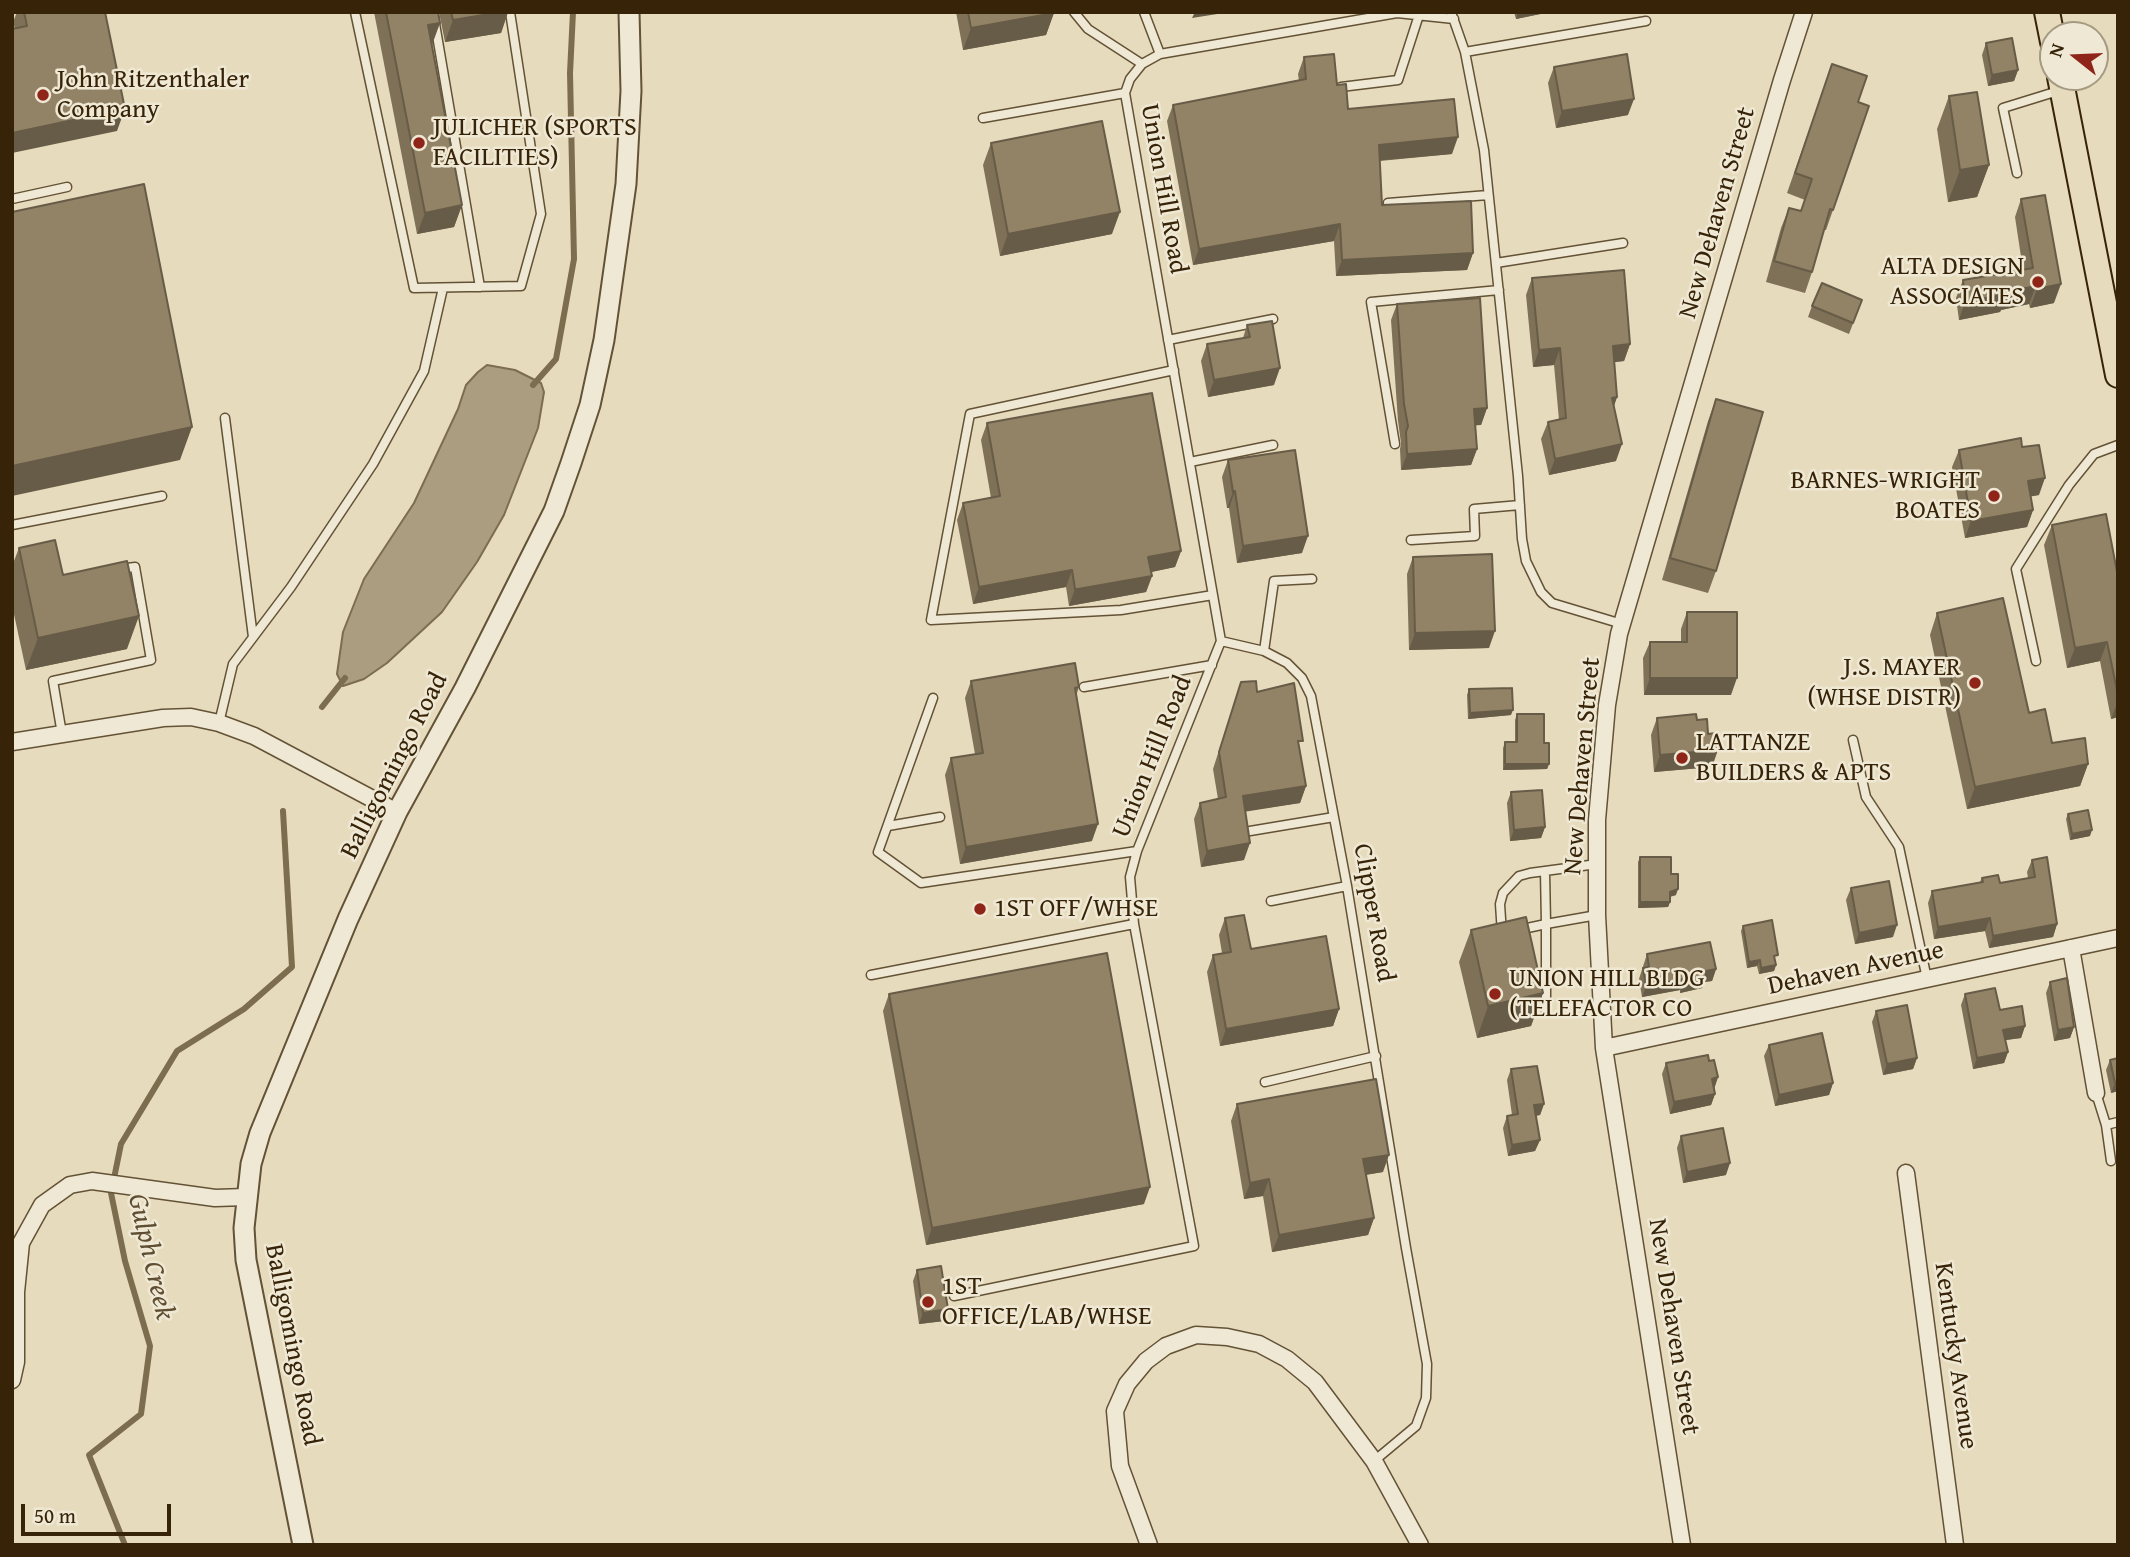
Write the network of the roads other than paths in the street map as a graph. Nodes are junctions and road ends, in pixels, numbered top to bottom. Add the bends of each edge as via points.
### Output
1 (355, 12) edge
2 (433, 12) edge
3 (510, 12) edge
4 (629, 12) edge
5 (1074, 12) edge
6 (1144, 12) edge
7 (1804, 12) edge
8 (1419, 15) junction
9 (1453, 15) edge
10 (1646, 21) dead end
11 (1465, 52) junction
12 (1160, 54) junction
13 (1142, 64) junction
14 (1341, 87) edge
15 (2043, 91) edge
16 (2063, 91) edge
17 (1125, 93) junction
18 (983, 118) dead end
19 (2017, 173) dead end
20 (67, 187) dead end
21 (1489, 195) junction
22 (12, 199) edge
23 (1388, 203) edge
24 (1623, 243) dead end
25 (1496, 264) junction
26 (480, 287) junction
27 (443, 288) junction
28 (1499, 290) junction
29 (1273, 319) edge
30 (1168, 340) junction
31 (1174, 370) junction
32 (2118, 375) edge
33 (225, 418) dead end
34 (1395, 443) dead end
35 (1273, 445) dead end
36 (2118, 445) edge
37 (1190, 462) junction
38 (162, 496) dead end
39 (1520, 505) junction
40 (12, 525) edge
41 (1412, 540) dead end
42 (109, 570) edge
43 (1312, 579) dead end
44 (1213, 596) junction
45 (1622, 624) junction
46 (253, 637) junction
47 (1221, 641) junction
48 (1264, 652) junction
49 (2036, 661) dead end
50 (1212, 665) junction
51 (1084, 687) dead end
52 (933, 698) dead end
53 (219, 723) junction
54 (62, 734) junction
55 (1853, 740) dead end
56 (12, 743) edge
57 (397, 812) junction
58 (940, 817) dead end
59 (1334, 817) junction
60 (888, 826) junction
61 (1250, 831) edge
62 (1137, 851) junction
63 (1597, 864) junction
64 (1545, 871) junction
65 (1347, 886) junction
66 (1270, 901) dead end
67 (1597, 915) junction
68 (1134, 924) junction
69 (1546, 924) junction
70 (2118, 938) edge
71 (2071, 948) junction
72 (871, 975) dead end
73 (1927, 979) junction
74 (1546, 1011) dead end
75 (1604, 1048) junction
76 (1376, 1056) junction
77 (1265, 1082) dead end
78 (2096, 1093) joint
79 (2118, 1122) edge
80 (2106, 1125) junction
81 (2111, 1161) dead end
82 (1906, 1173) dead end
83 (246, 1197) junction
84 (954, 1296) dead end
85 (12, 1380) edge
86 (1374, 1461) junction
87 (303, 1545) edge
88 (1149, 1545) edge
89 (1420, 1545) edge
90 (1682, 1545) edge
91 (1955, 1545) edge

1 - 27 lane via 414,288
2 - 26 lane
3 - 26 lane via 541,214 521,286
4 - 57 street, Balligomingo Road via 626,184 590,405 554,511
5 - 13 lane via 1087,29
6 - 12 lane
7 - 45 street, New Dehaven Street
8 - 9 lane
8 - 12 lane via 1397,13
8 - 14 lane via 1398,80
9 - 11 lane
10 - 11 lane
11 - 21 lane
12 - 13 lane
13 - 17 lane, Union Hill Road
15 - 19 lane via 2004,108
16 - 32 main road
17 - 18 lane
17 - 30 lane, Union Hill Road
20 - 22 lane
21 - 23 lane
21 - 25 lane
24 - 25 lane
25 - 28 lane
26 - 27 lane
27 - 46 lane via 418,383 373,464
28 - 34 lane via 1371,302
28 - 39 lane
29 - 30 lane
30 - 31 lane, Union Hill Road
31 - 37 lane, Union Hill Road
31 - 44 lane via 971,414 931,621 1121,610
33 - 46 lane
35 - 37 lane
36 - 49 lane via 2094,454 2016,569
37 - 44 lane, Union Hill Road
38 - 40 lane
39 - 41 lane via 1474,509 1475,536
39 - 45 lane via 1526,561 1541,592 1552,603
42 - 54 lane via 135,566 151,660 52,681
43 - 48 lane via 1274,581
44 - 47 lane, Union Hill Road
45 - 63 street, New Dehaven Street via 1607,705
46 - 53 lane via 233,664
47 - 48 lane, Clipper Road
47 - 50 lane, Union Hill Road
48 - 59 lane, Clipper Road via 1287,663 1311,696
50 - 51 lane
50 - 62 lane, Union Hill Road
52 - 60 lane
53 - 54 street via 163,718
53 - 57 street via 254,736
54 - 56 street
55 - 73 lane via 1867,797 1899,847
57 - 83 street, Balligomingo Road via 260,1133
58 - 60 lane
59 - 61 lane
59 - 65 lane, Clipper Road
60 - 62 lane via 878,852 921,883
62 - 68 lane, Union Hill Road via 1130,877
63 - 64 lane
63 - 67 street, New Dehaven Street
64 - 69 lane
64 - 69 lane via 1519,876 1510,883 1503,893 1500,916 1502,934
65 - 66 lane
65 - 76 lane, Clipper Road
67 - 69 lane
67 - 75 street, New Dehaven Street
68 - 72 lane
68 - 84 lane, Union Hill Road via 1194,1246
69 - 74 lane
70 - 71 street, Dehaven Avenue
71 - 73 street, Dehaven Avenue
71 - 78 street
73 - 75 street, Dehaven Avenue
75 - 90 street, New Dehaven Street
76 - 77 lane
76 - 86 lane, Clipper Road via 1427,1364 1426,1398 1416,1426
78 - 80 lane
79 - 80 lane
80 - 81 lane
82 - 91 street, Kentucky Avenue
83 - 85 street via 215,1198 92,1181 70,1185 42,1205 22,1243
83 - 87 street, Balligomingo Road via 246,1260
86 - 88 street via 1315,1382 1287,1359 1259,1344 1227,1337 1196,1335 1176,1342 1146,1361 1127,1384 1115,1411 1120,1466
86 - 89 street

